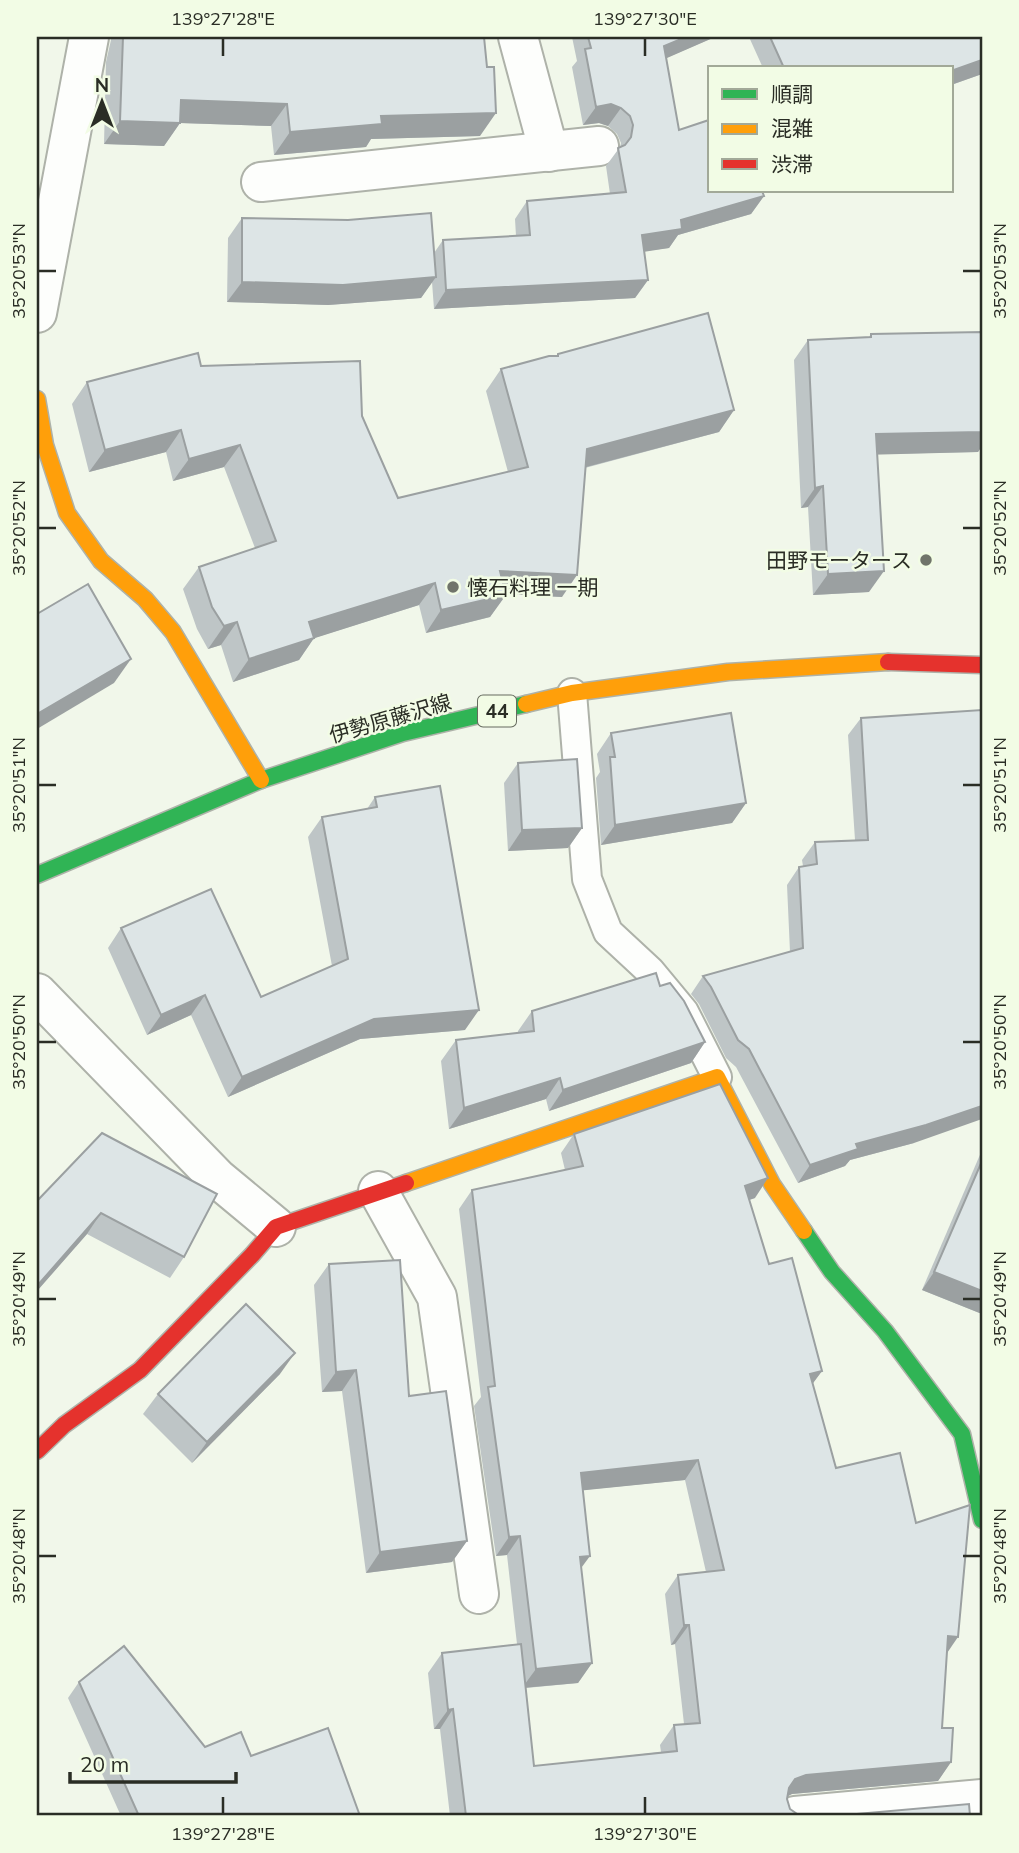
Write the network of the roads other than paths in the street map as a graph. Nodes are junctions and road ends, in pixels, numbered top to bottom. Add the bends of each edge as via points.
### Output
1 (89, 37) edge
2 (518, 37) edge
3 (599, 146) dead end
4 (549, 152) junction
5 (261, 182) dead end
6 (37, 313) edge
7 (37, 399) edge
8 (982, 664) edge
9 (572, 693) junction
10 (261, 780) junction
11 (37, 876) edge
12 (37, 993) edge
13 (717, 1077) junction
14 (378, 1191) junction
15 (276, 1227) junction
16 (972, 1427) edge
17 (37, 1451) edge
18 (982, 1520) edge
19 (479, 1594) dead end
20 (982, 1799) edge
21 (795, 1816) edge

1 - 6 street
2 - 4 street
3 - 4 street
4 - 5 street
7 - 10 street via 45,445 66,513 101,561 145,599 173,632
8 - 9 street, 伊勢原藤沢線 / 44 via 871,662 728,672
9 - 10 street, 伊勢原藤沢線 / 44 via 403,733
9 - 13 lane via 587,879 608,932 650,971 684,1012
10 - 11 street, 伊勢原藤沢線 / 44
12 - 15 street via 218,1178
13 - 14 street
13 - 16 street via 772,1184 832,1272
14 - 15 street
14 - 19 street via 437,1297
15 - 17 street via 140,1370 64,1425
16 - 18 street
20 - 21 street

